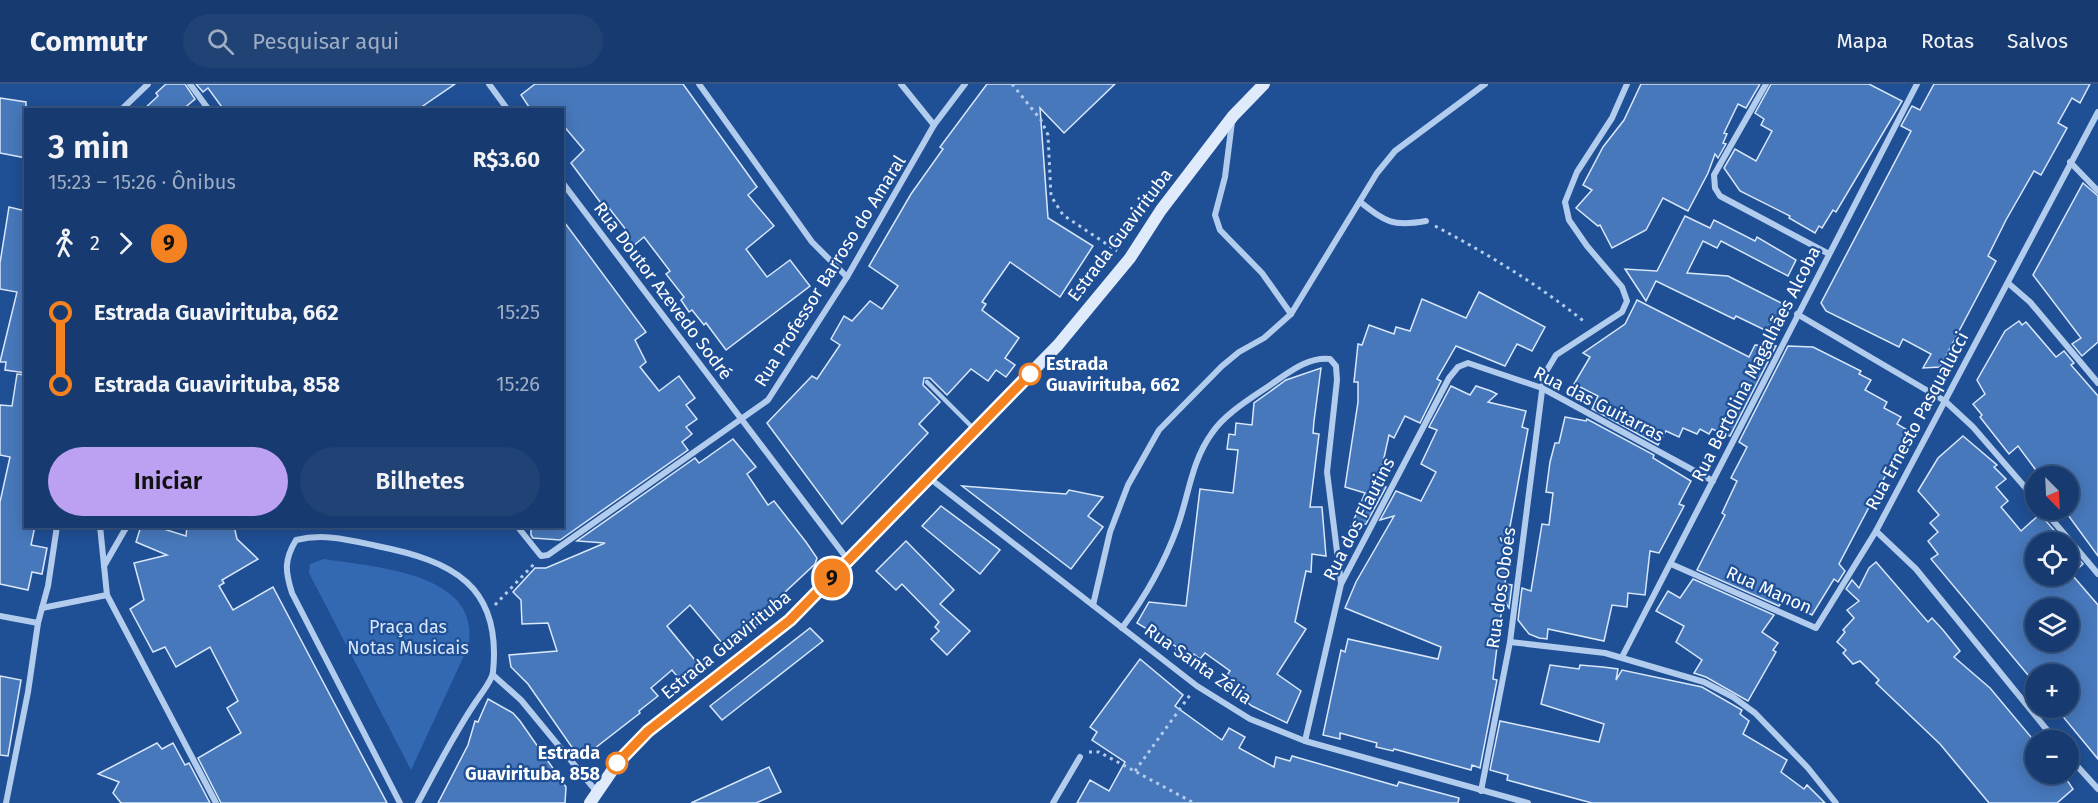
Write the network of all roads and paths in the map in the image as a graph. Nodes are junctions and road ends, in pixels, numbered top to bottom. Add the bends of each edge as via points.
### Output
1 (148, 84) edge
2 (190, 84) edge
3 (489, 84) edge
4 (699, 84) edge
5 (901, 84) edge
6 (965, 84) edge
7 (1012, 84) edge
8 (1264, 84) edge
9 (1485, 84) edge
10 (1627, 84) edge
11 (1766, 84) edge
12 (1917, 84) edge
13 (123, 108) edge
14 (207, 108) edge
15 (507, 108) edge
16 (2098, 112) edge
17 (1233, 116) junction
18 (934, 125) junction
19 (2070, 162) junction
20 (564, 185) edge
21 (2098, 191) edge
22 (1360, 202) junction
23 (1426, 221) joint
24 (1829, 254) junction
25 (1130, 258) junction
26 (848, 277) junction
27 (2008, 283) junction
28 (1291, 314) junction
29 (1797, 314) junction
30 (1595, 330) junction
31 (1468, 363) joint
32 (927, 381) dead end
33 (2098, 383) edge
34 (1542, 388) junction
35 (1944, 401) junction
36 (742, 421) junction
37 (975, 430) junction
38 (928, 476) junction
39 (1713, 481) junction
40 (2025, 487) edge
41 (2052, 520) edge
42 (57, 528) edge
43 (100, 528) edge
44 (125, 528) edge
45 (519, 528) edge
46 (1876, 531) junction
47 (545, 556) junction
48 (848, 560) junction
49 (1671, 564) junction
50 (103, 567) junction
51 (2098, 574) edge
52 (1341, 584) junction
53 (107, 595) junction
54 (1093, 605) junction
55 (42, 608) junction
56 (487, 615) junction
57 (0, 616) edge
58 (38, 623) junction
59 (1122, 628) junction
60 (1510, 642) junction
61 (1622, 657) junction
62 (493, 675) junction
63 (1197, 686) junction
64 (2047, 730) edge
65 (1305, 741) junction
66 (1080, 757) joint
67 (2079, 768) edge
68 (1135, 771) junction
69 (2098, 789) edge
70 (1481, 791) junction
71 (593, 797) edge
72 (6, 803) edge
73 (216, 803) edge
74 (400, 803) edge
75 (418, 803) edge
76 (1053, 803) edge
77 (1194, 803) edge
78 (1528, 803) edge
79 (1836, 803) edge

1 - 13 street
2 - 14 street
3 - 15 street
4 - 26 street via 812,242
5 - 18 street
6 - 18 street, Rua Professor Barroso do Amaral
7 - 25 path via 1048,135 1051,196 1063,215
8 - 17 street, Estrada Guavirituba
9 - 22 street via 1405,141 1377,173
10 - 30 street, Rua dos Oboés via 1612,118 1577,172 1565,202 1569,220 1626,294 1622,312
11 - 24 street via 1714,175 1714,188 1720,196
12 - 24 street, Rua Bertolina Magalhães Alcoba
16 - 19 street, Rua Ernesto Pasqualucci
17 - 25 street, Estrada Guavirituba via 1161,210
17 - 28 street via 1216,223 1262,273
18 - 26 street, Rua Professor Barroso do Amaral
19 - 21 street
19 - 27 street, Rua Ernesto Pasqualucci
20 - 36 street, Rua Doutor Azevedo Sodré
22 - 23 street via 1395,225
22 - 28 street
23 - 30 path via 1483,251
24 - 29 street, Rua Bertolina Magalhães Alcoba
25 - 37 street, Estrada Guavirituba via 1058,345
26 - 36 street, Rua Professor Barroso do Amaral via 783,381 768,400
27 - 33 street via 2030,302
27 - 35 street, Rua Ernesto Pasqualucci
28 - 54 street via 1222,366 1159,430 1128,484 1110,532
29 - 35 street
29 - 39 street, Rua Bertolina Magalhães Alcoba
30 - 34 street, Rua dos Oboés via 1556,355 1547,367
31 - 34 street, Rua das Guitarras
31 - 52 street, Rua dos Flautins via 1458,367 1449,378
32 - 37 lane
34 - 39 street, Rua das Guitarras
34 - 60 street, Rua dos Oboés
35 - 40 street via 1973,427
35 - 46 street, Rua Ernesto Pasqualucci
36 - 47 street, Rua Professor Barroso do Amaral
36 - 48 street, Rua Doutor Azevedo Sodré
37 - 38 street, Estrada Guavirituba
38 - 48 street, Estrada Guavirituba
38 - 54 street, Rua Santa Zélia
39 - 49 street, Rua Bertolina Magalhães Alcoba
41 - 51 street
42 - 55 street
43 - 50 street
44 - 50 street
45 - 47 street
46 - 49 street, Rua Manon via 1816,628
46 - 64 street, Rua Ernesto Pasqualucci via 1916,568
47 - 56 path
48 - 71 street, Estrada Guavirituba via 790,620 648,731 620,759
49 - 61 street, Rua Bertolina Magalhães Alcoba
50 - 53 street
52 - 59 street via 1327,472 1336,366 1330,359 1314,360 1268,386 1213,431 1199,455 1164,560 1149,590
52 - 65 street, Rua dos Flautins
53 - 55 street
53 - 73 street
54 - 59 street, Rua Santa Zélia
55 - 58 street
56 - 62 street
56 - 74 street via 472,586 438,562 414,553 316,535 296,540 288,553 284,569 292,592
57 - 58 street
58 - 72 street
59 - 63 street, Rua Santa Zélia
60 - 61 street
60 - 70 street, Rua dos Oboés
61 - 79 street via 1704,682 1734,697 1762,721
62 - 71 street via 521,700
62 - 75 street via 463,719
63 - 65 street, Rua Santa Zélia via 1250,719
63 - 68 path
65 - 70 street, Rua Santa Zélia
66 - 68 path via 1099,752
66 - 76 street
67 - 69 street
68 - 77 path
70 - 78 street, Rua Santa Zélia

